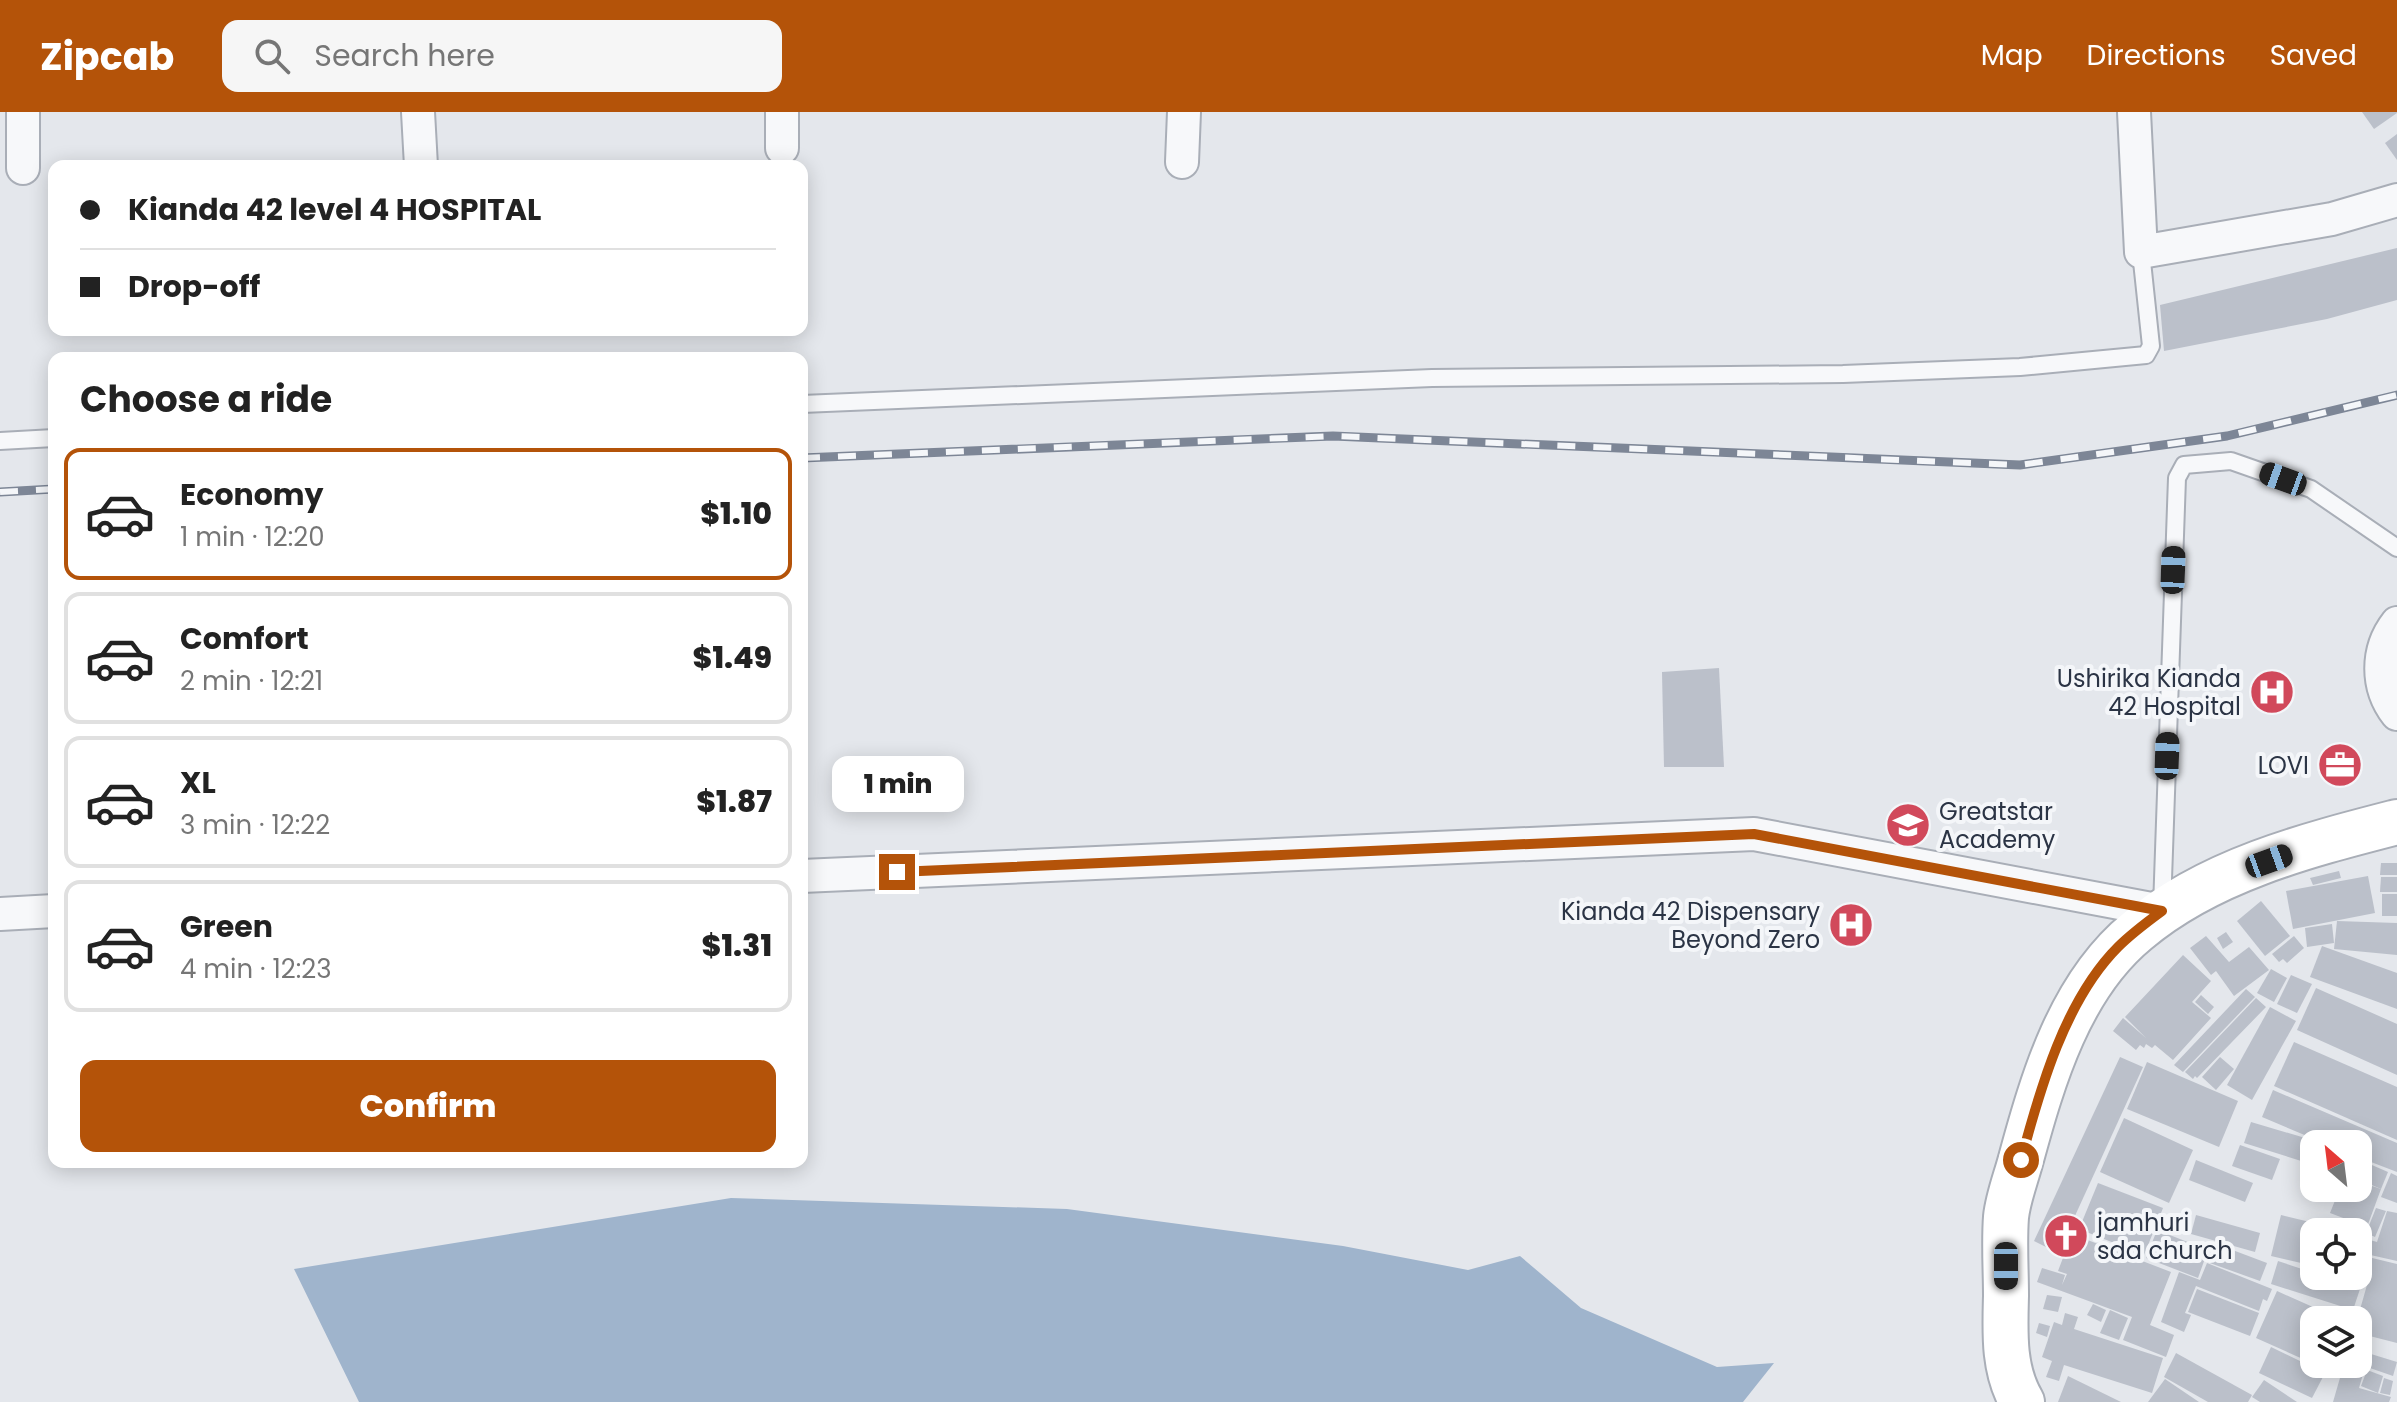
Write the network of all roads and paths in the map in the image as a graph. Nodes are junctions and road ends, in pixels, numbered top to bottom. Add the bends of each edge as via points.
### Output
1 (23, 112) edge
2 (418, 112) edge
3 (782, 112) edge
4 (1184, 112) edge
5 (2134, 112) edge
6 (782, 148) dead end
7 (421, 160) edge
8 (1182, 162) dead end
9 (23, 168) dead end
10 (2397, 200) edge
11 (2141, 252) junction
12 (808, 404) edge
13 (48, 438) edge
14 (0, 441) edge
15 (2397, 548) edge
16 (2397, 623) edge
17 (2397, 714) edge
18 (2397, 822) edge
19 (808, 876) edge
20 (48, 911) edge
21 (2162, 911) junction
22 (0, 914) edge
23 (2022, 1402) edge

1 - 9 street
2 - 7 street
3 - 6 street
4 - 8 street
5 - 11 street
10 - 11 street via 2332,219
11 - 12 lane via 2151,346 2146,355 2020,367 1843,374 1432,378
13 - 14 lane
15 - 21 lane via 2311,489 2231,461 2184,465 2177,478
16 - 17 street via 2385,637 2380,676
18 - 21 street via 2215,881
19 - 21 street via 1754,834
20 - 22 street
21 - 23 street via 2098,971 2074,1010 2035,1105 2006,1215 2005,1343

